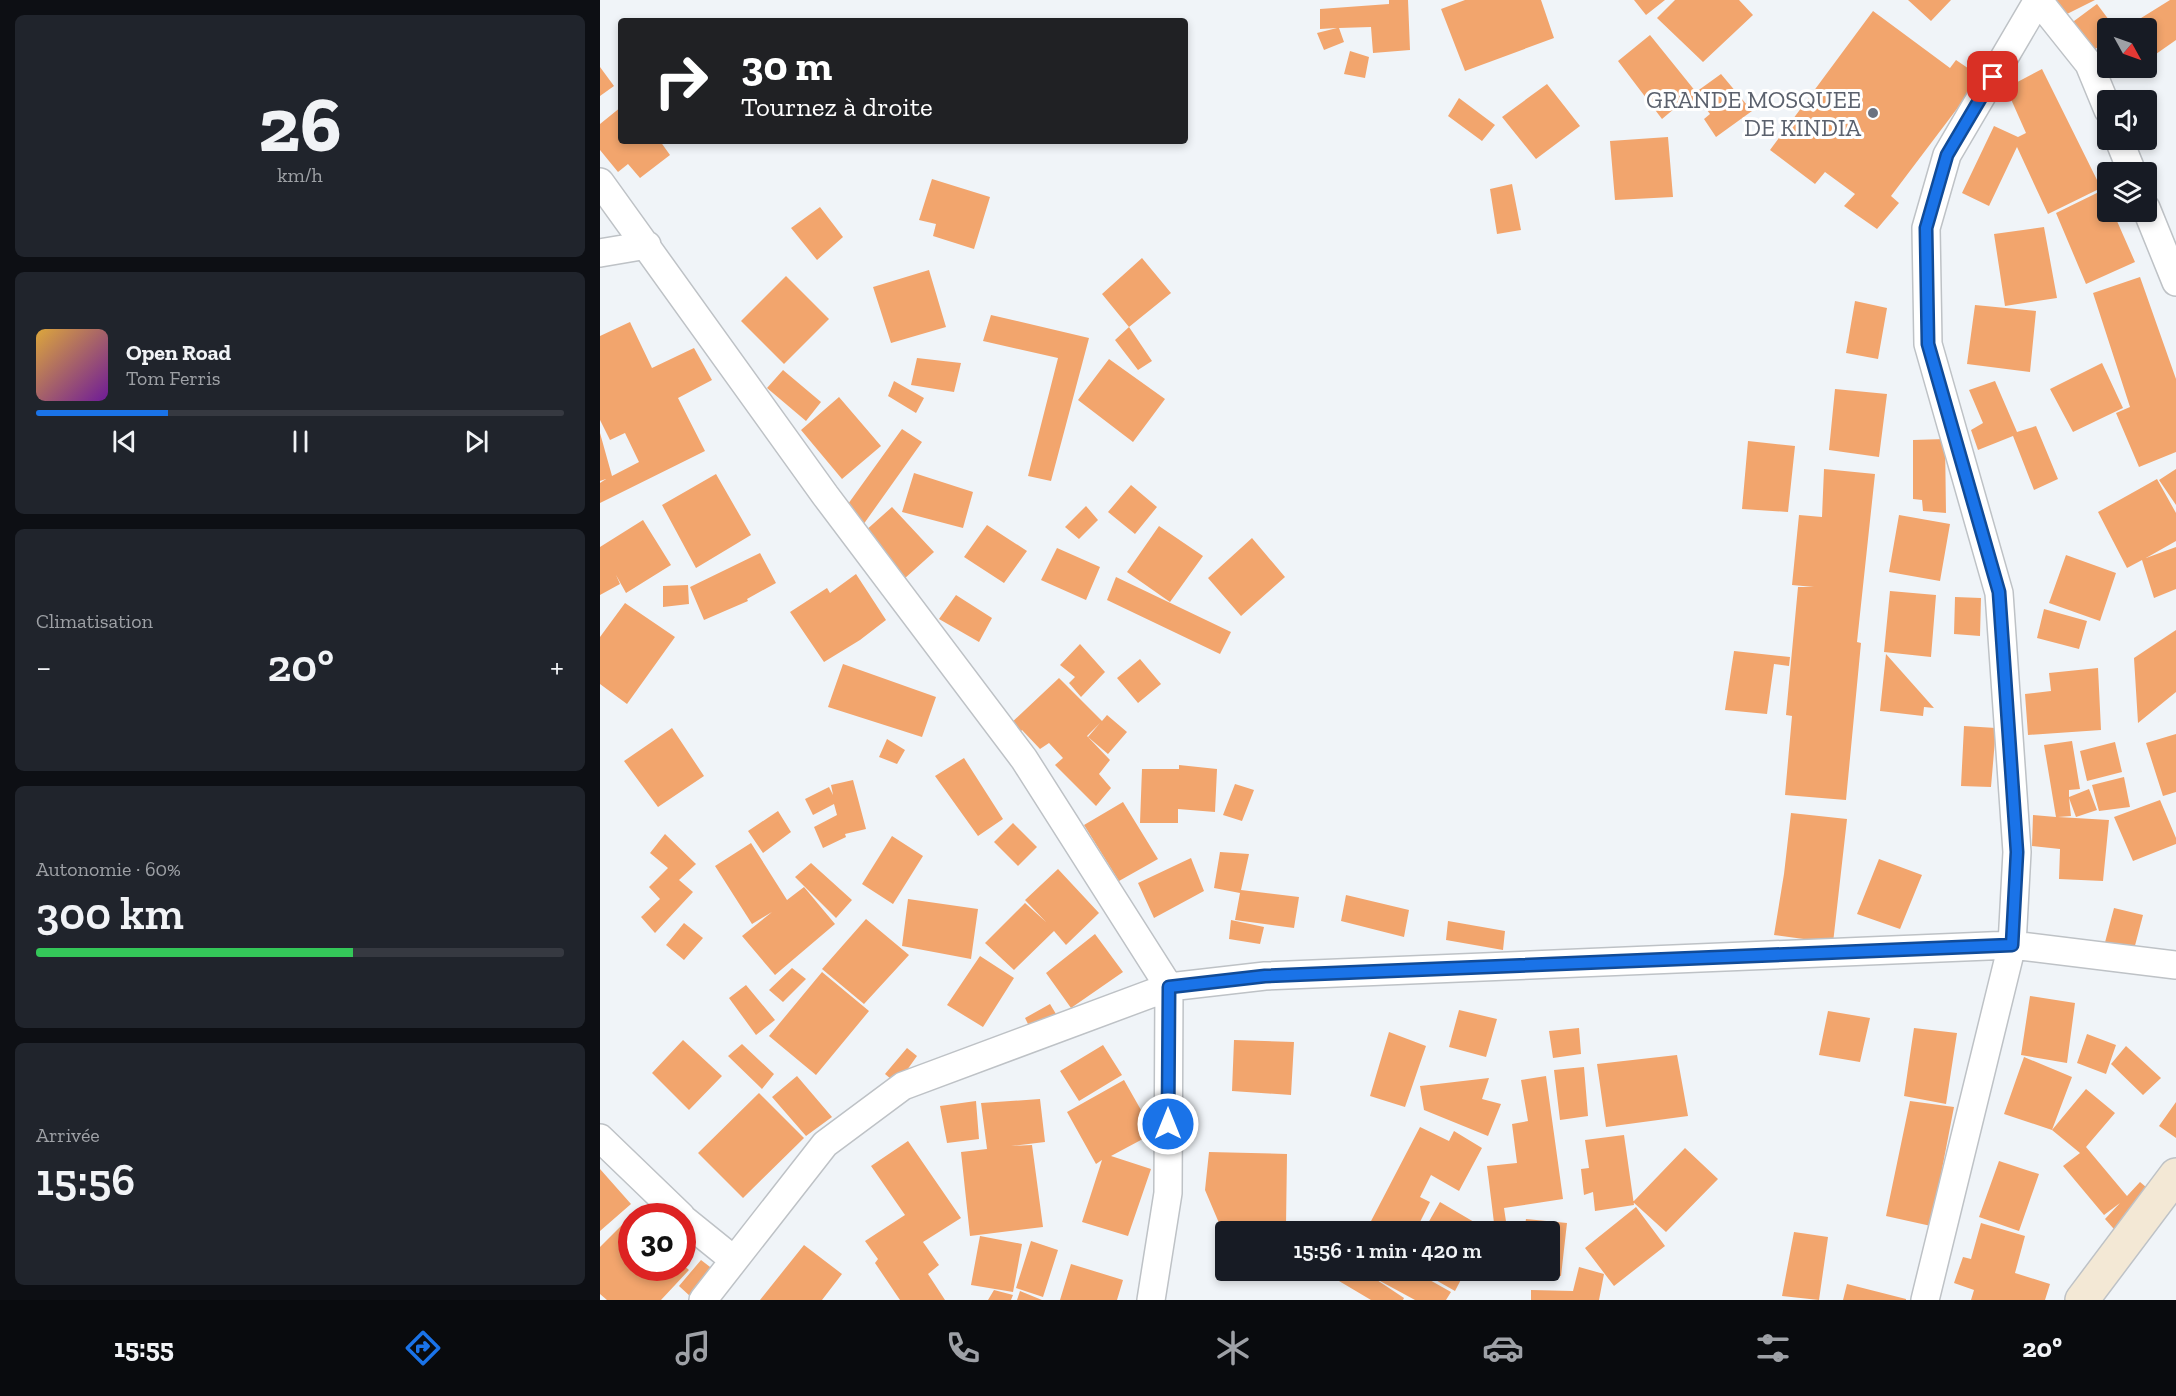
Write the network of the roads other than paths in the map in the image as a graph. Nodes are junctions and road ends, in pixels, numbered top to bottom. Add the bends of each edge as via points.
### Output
1 (2100, 90) edge
2 (600, 182) edge
3 (2152, 222) edge
4 (647, 245) junction
5 (600, 253) edge
6 (2176, 282) edge
7 (2012, 945) junction
8 (2176, 965) edge
9 (1169, 987) junction
10 (600, 1137) edge
11 (2176, 1175) edge
12 (668, 1203) edge
13 (696, 1229) edge
14 (734, 1260) junction
15 (703, 1300) edge
16 (1150, 1300) edge
17 (1925, 1300) edge
18 (2082, 1300) edge

1 - 7 street via 2089,64 2038,0 1947,155 1926,228 1928,344 1999,592 2017,852
2 - 4 street
3 - 6 street
4 - 5 street
4 - 9 street via 825,495 1024,759
7 - 8 street
7 - 9 street via 1265,976
7 - 17 street
9 - 14 street via 903,1086 825,1144
9 - 16 street via 1168,1192
10 - 12 street
11 - 18 main road
13 - 14 street
14 - 15 street

